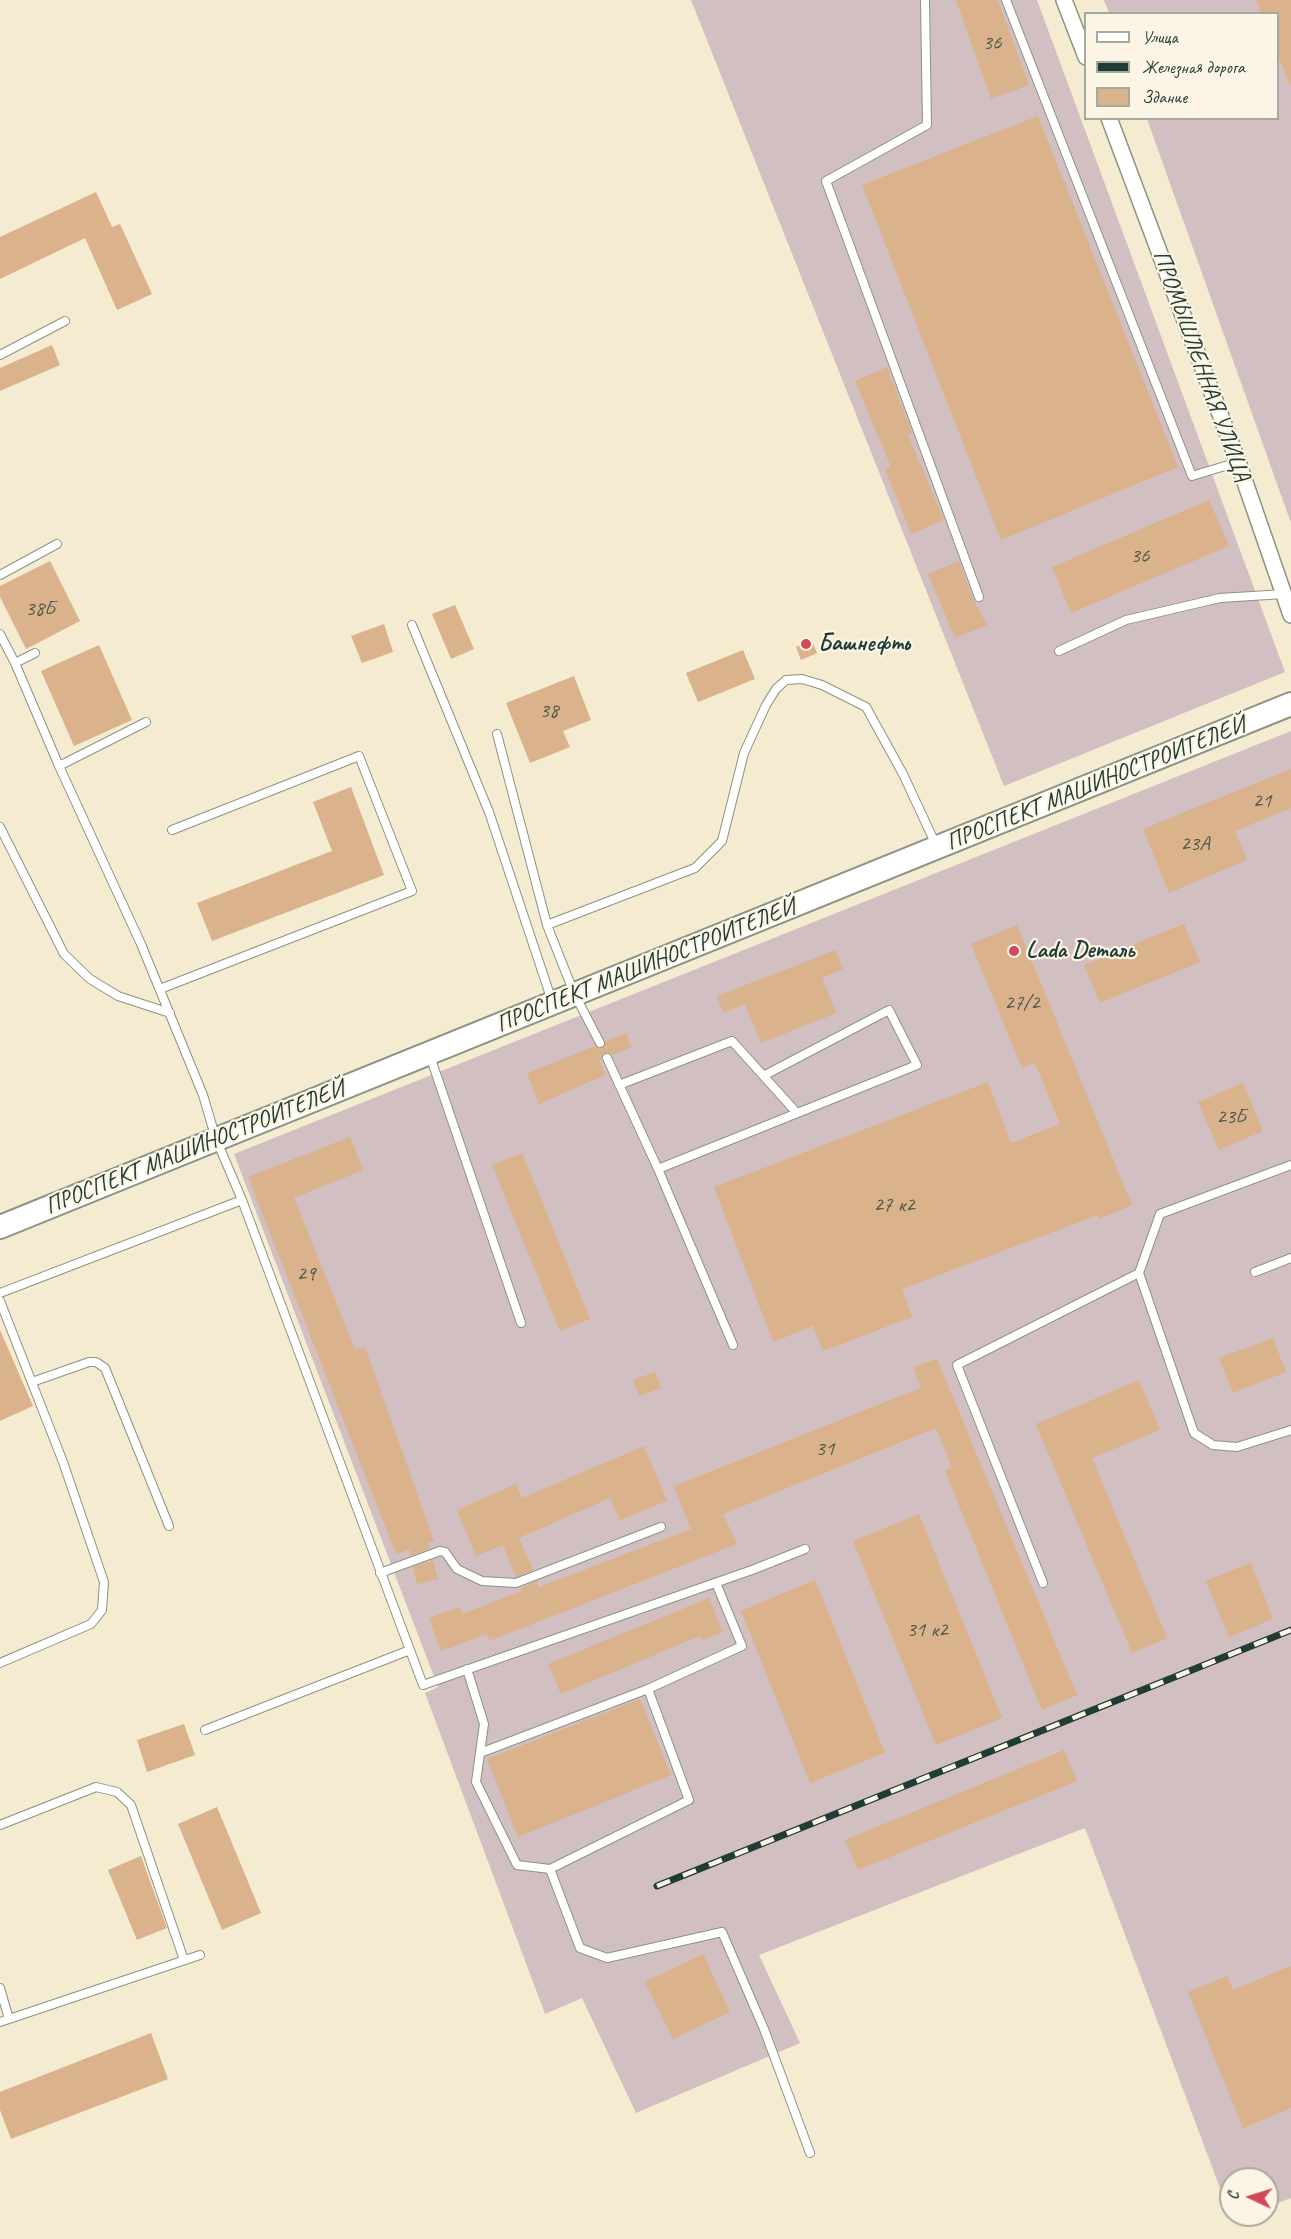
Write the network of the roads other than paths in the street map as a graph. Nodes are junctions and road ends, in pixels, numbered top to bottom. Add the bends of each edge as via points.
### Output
1 (925, 0) edge
2 (1006, 0) edge
3 (1064, 0) edge
4 (1084, 52) edge
5 (1109, 120) edge
6 (64, 321) dead end
7 (0, 355) edge
8 (1238, 462) junction
9 (57, 544) dead end
10 (0, 575) edge
11 (1287, 594) edge
12 (979, 597) dead end
13 (1291, 615) edge
14 (412, 625) dead end
15 (0, 634) edge
16 (1059, 651) dead end
17 (36, 653) dead end
18 (15, 663) junction
19 (1291, 704) edge
20 (146, 722) dead end
21 (497, 734) dead end
22 (59, 766) junction
23 (0, 827) edge
24 (172, 830) dead end
25 (938, 849) junction
26 (547, 925) junction
27 (160, 989) junction
28 (574, 993) junction
29 (553, 1003) junction
30 (170, 1013) junction
31 (600, 1043) dead end
32 (429, 1054) junction
33 (607, 1058) dead end
34 (765, 1075) junction
35 (619, 1085) junction
36 (796, 1112) junction
37 (216, 1139) junction
38 (1291, 1165) edge
39 (658, 1169) junction
40 (242, 1200) junction
41 (0, 1227) edge
42 (1291, 1258) edge
43 (1256, 1272) dead end
44 (1139, 1273) junction
45 (0, 1293) edge
46 (0, 1301) edge
47 (521, 1323) dead end
48 (733, 1345) dead end
49 (32, 1382) junction
50 (1291, 1430) edge
51 (169, 1526) dead end
52 (661, 1527) dead end
53 (805, 1549) dead end
54 (380, 1573) junction
55 (716, 1583) junction
56 (1043, 1583) dead end
57 (410, 1650) junction
58 (0, 1663) edge
59 (467, 1669) junction
60 (648, 1689) junction
61 (205, 1730) dead end
62 (480, 1753) junction
63 (0, 1825) edge
64 (550, 1869) junction
65 (200, 1954) dead end
66 (184, 1960) junction
67 (0, 1988) edge
68 (9, 2019) junction
69 (0, 2022) edge
70 (810, 2153) dead end

1 - 12 lane via 927,125 826,181
2 - 8 lane via 1192,476
3 - 4 street
5 - 8 street, ПРОМЫШЛЕННАЯ УЛИЦА
6 - 7 lane
8 - 11 street, ПРОМЫШЛЕННАЯ УЛИЦА
9 - 10 lane
11 - 13 street, ПРОМЫШЛЕННАЯ УЛИЦА
11 - 16 lane via 1220,598 1126,620
14 - 29 lane via 489,812
15 - 18 lane
17 - 18 lane
18 - 22 lane
19 - 25 main road, ПРОСПЕКТ МАШИНОСТРОИТЕЛЕЙ
20 - 22 lane
21 - 26 lane
22 - 27 lane
23 - 30 lane via 64,954 90,979 118,996
24 - 27 lane via 358,756 412,891
25 - 26 lane via 866,707 822,685 802,679 786,681 776,689 744,753 722,841 695,868
25 - 28 main road, ПРОСПЕКТ МАШИНОСТРОИТЕЛЕЙ
26 - 28 lane
27 - 30 lane
28 - 29 main road, ПРОСПЕКТ МАШИНОСТРОИТЕЛЕЙ
28 - 31 lane
29 - 32 main road, ПРОСПЕКТ МАШИНОСТРОИТЕЛЕЙ
30 - 37 lane
32 - 37 main road, ПРОСПЕКТ МАШИНОСТРОИТЕЛЕЙ
32 - 47 lane
33 - 35 lane
34 - 35 lane via 732,1041
34 - 36 lane
34 - 36 lane via 889,1010 917,1065
35 - 39 lane
36 - 39 lane
37 - 40 lane
37 - 41 main road, ПРОСПЕКТ МАШИНОСТРОИТЕЛЕЙ
38 - 44 lane via 1160,1214
39 - 48 lane
40 - 45 lane
40 - 54 lane
42 - 43 lane
44 - 50 lane via 1194,1433 1213,1445 1237,1447
44 - 56 lane via 957,1365
46 - 49 lane
49 - 51 lane via 89,1362 105,1368
49 - 58 lane via 104,1582 102,1610 91,1624
52 - 54 lane via 516,1583 482,1581 457,1569 440,1551
53 - 55 lane
54 - 57 lane
55 - 59 lane
55 - 60 lane via 742,1646
57 - 59 lane via 423,1685
57 - 61 lane
59 - 62 lane via 484,1724
60 - 62 lane
60 - 64 lane via 689,1800
62 - 64 lane via 476,1782 517,1865
63 - 66 lane via 96,1787 117,1792 131,1805
64 - 70 lane via 580,1948 607,1958 722,1932 764,2029
65 - 66 lane
66 - 68 lane
67 - 68 lane
68 - 69 lane

